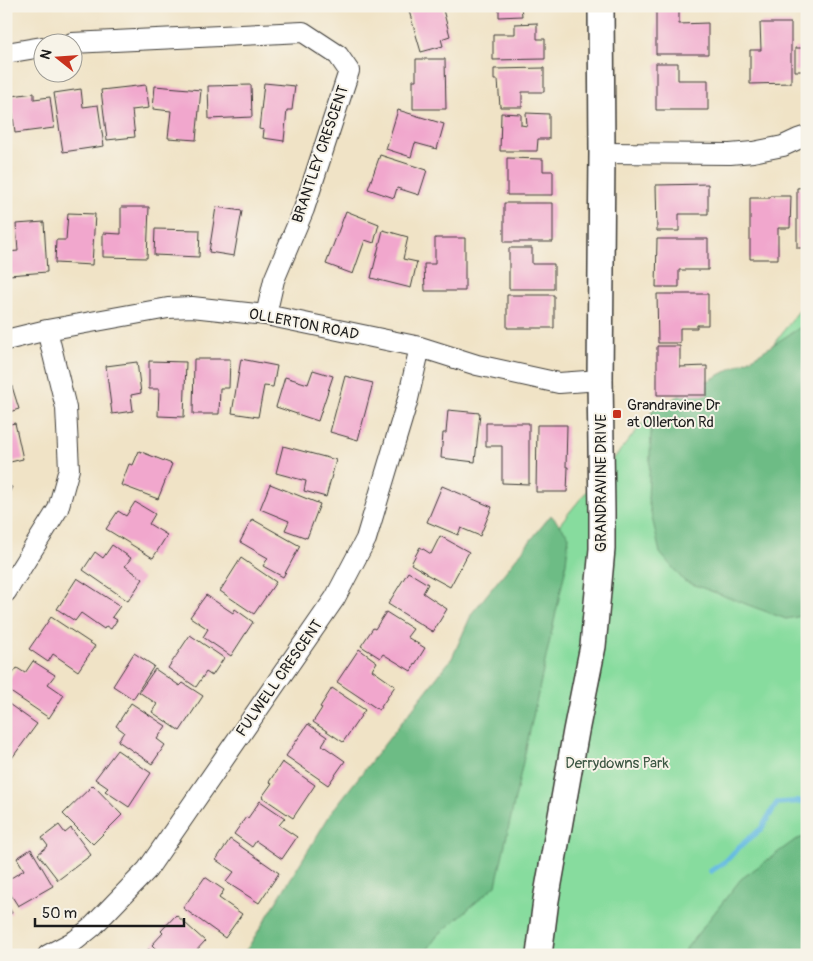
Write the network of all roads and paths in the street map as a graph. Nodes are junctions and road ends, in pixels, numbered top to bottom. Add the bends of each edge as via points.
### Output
1 (602, 6) edge
2 (82, 43) edge
3 (32, 49) edge
4 (6, 53) edge
5 (807, 136) edge
6 (602, 153) junction
7 (266, 315) junction
8 (47, 330) junction
9 (6, 340) edge
10 (420, 347) junction
11 (600, 380) junction
12 (6, 592) edge
13 (48, 955) edge
14 (539, 955) edge

1 - 6 street, GRANDRAVINE DRIVE
2 - 7 street, BRANTLEY CRESCENT via 303,32 338,55 349,71 304,209 274,280
3 - 4 street
5 - 6 street via 783,146 738,154
6 - 11 street, GRANDRAVINE DRIVE
7 - 8 street, OLLERTON ROAD via 168,308
7 - 10 street, OLLERTON ROAD
8 - 9 street, OLLERTON ROAD
8 - 12 street via 66,408 69,469 58,509
10 - 11 street, OLLERTON ROAD via 477,365 559,382
10 - 13 street, FULWELL CRESCENT via 408,399 366,539 335,598 147,870 92,927
11 - 14 street, GRANDRAVINE DRIVE via 602,549 595,631

